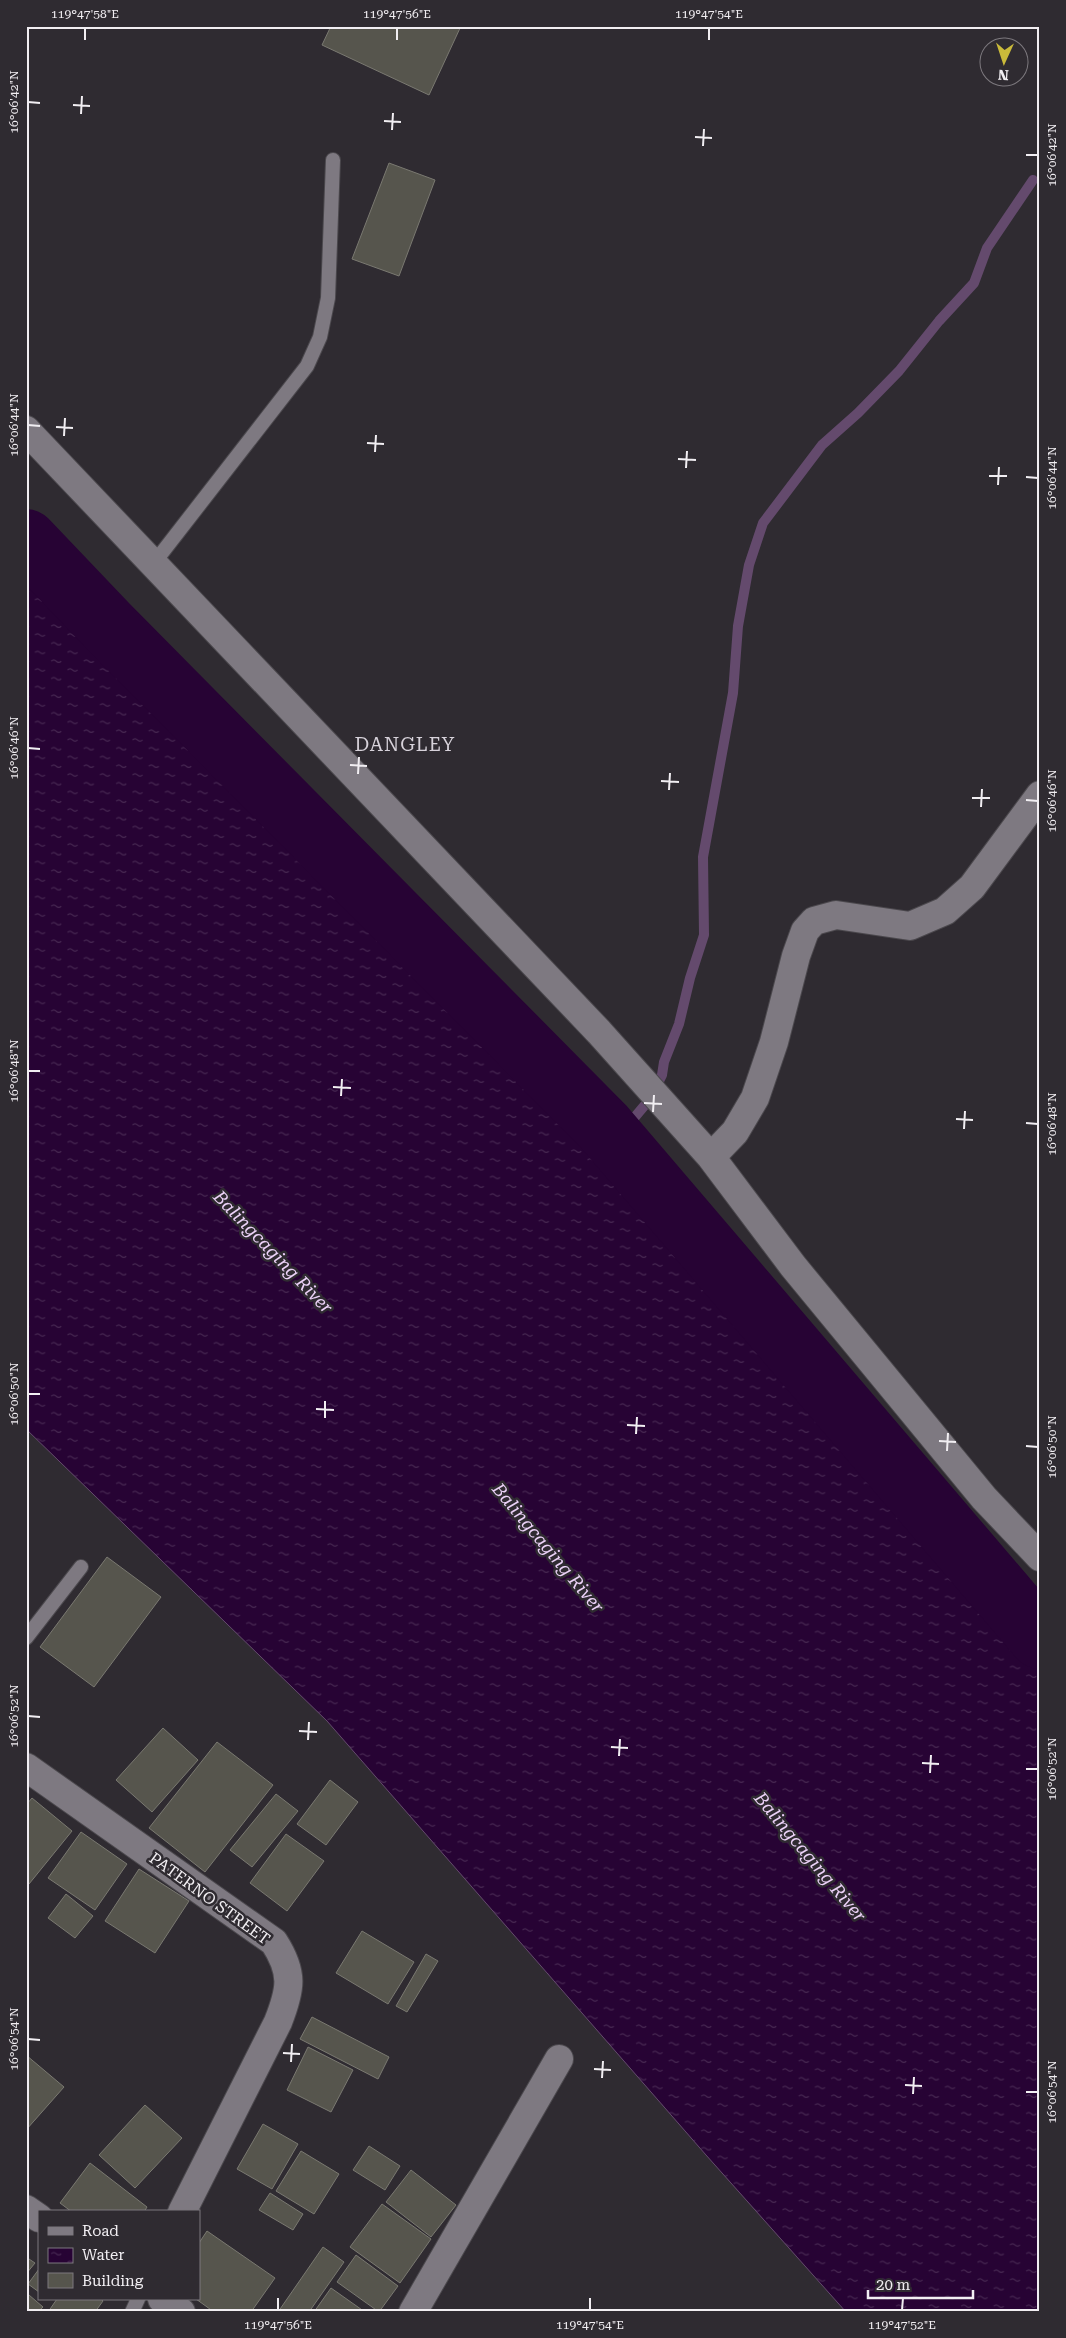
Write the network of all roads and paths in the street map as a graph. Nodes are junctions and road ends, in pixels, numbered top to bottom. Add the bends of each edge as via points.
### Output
1 (332, 160) dead end
2 (26, 430) edge
3 (154, 563) junction
4 (1040, 795) edge
5 (711, 1157) junction
6 (1040, 1557) edge
7 (81, 1567) dead end
8 (26, 1638) edge
9 (26, 1768) edge
10 (559, 2059) dead end
11 (26, 2209) edge
12 (183, 2210) edge
13 (38, 2217) edge
14 (138, 2300) edge
15 (163, 2300) edge
16 (132, 2312) edge
17 (181, 2312) edge
18 (413, 2312) edge

1 - 3 lane via 328,298 320,337 307,366
2 - 3 street
3 - 5 street via 599,1032
4 - 5 street via 972,887 945,911 910,926 836,915 814,921 805,931 796,956 774,1042 755,1098 735,1132
5 - 6 street via 824,1303 984,1498
7 - 8 lane
9 - 12 street, PATERNO STREET via 274,1942 285,1960 287,1998 278,2022
10 - 18 street
11 - 13 street
14 - 16 lane
15 - 17 street

